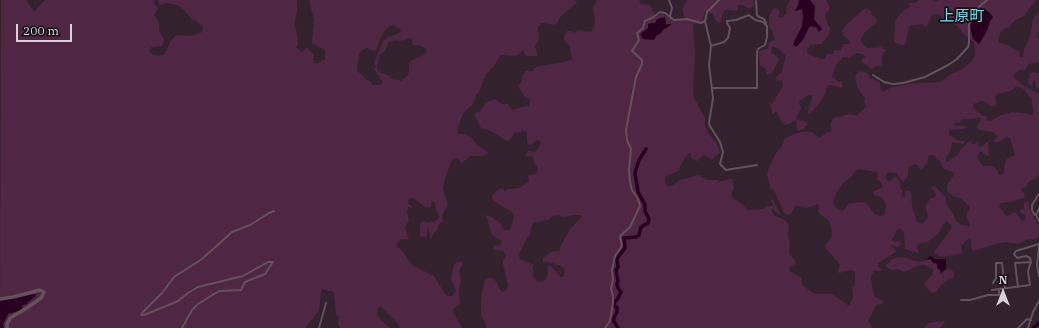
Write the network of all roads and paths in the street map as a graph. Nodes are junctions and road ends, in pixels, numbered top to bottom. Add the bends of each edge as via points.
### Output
1 (669, 0) edge
2 (719, 0) edge
3 (987, 0) edge
4 (756, 1) dead end
5 (670, 16) junction
6 (705, 21) junction
7 (766, 23) junction
8 (711, 46) junction
9 (873, 75) dead end
10 (712, 88) junction
11 (757, 165) dead end
12 (1039, 194) edge
13 (1039, 209) edge
14 (274, 211) dead end
15 (1036, 215) junction
16 (1039, 221) edge
17 (1039, 244) edge
18 (1031, 262) junction
19 (1039, 276) edge
20 (993, 283) dead end
21 (1018, 287) junction
22 (1005, 288) junction
23 (999, 289) junction
24 (992, 290) dead end
25 (0, 299) edge
26 (961, 300) dead end
27 (1039, 301) edge
28 (326, 303) dead end
29 (1031, 320) junction
30 (7, 328) edge
31 (182, 328) edge
32 (319, 328) edge
33 (605, 328) edge
34 (1018, 328) edge
35 (1028, 328) edge

1 - 5 street via 672,8
2 - 6 street via 707,12
3 - 9 street via 974,11 969,24 968,47 948,66 925,77 903,83 884,82
4 - 7 street via 757,15
5 - 6 street via 674,20 687,18 701,23
5 - 33 street via 660,12 645,21 643,28 637,32 639,40 632,51 642,60 642,64 636,77 626,130 631,149 630,182 640,206 630,227 620,236 622,246 615,256 612,270 613,300 610,318
6 - 8 street
7 - 8 street via 756,20 751,15 727,21 730,28 728,38
7 - 10 street via 767,40 756,52 757,88
8 - 10 street via 709,65
10 - 11 street via 713,102 709,123 723,152 720,164 726,170
12 - 15 street via 1032,205
13 - 15 street
14 - 31 street via 232,232 202,259 174,277 141,316 178,301 198,287 243,276 273,262 265,274 245,282 241,290 219,291 198,304
15 - 16 street
17 - 18 street via 1016,251 1014,254 1017,258 1028,257
17 - 19 street via 1036,265
18 - 21 street via 1028,271 1030,285
18 - 21 street via 1015,263
20 - 22 street via 996,278 996,263 1002,263
21 - 22 street
22 - 23 street
23 - 24 street
23 - 26 street via 999,296 988,295
25 - 30 main road via 40,290 44,292 41,298 10,318 6,324
27 - 29 street
28 - 32 street
29 - 34 street via 1027,319
29 - 35 street

